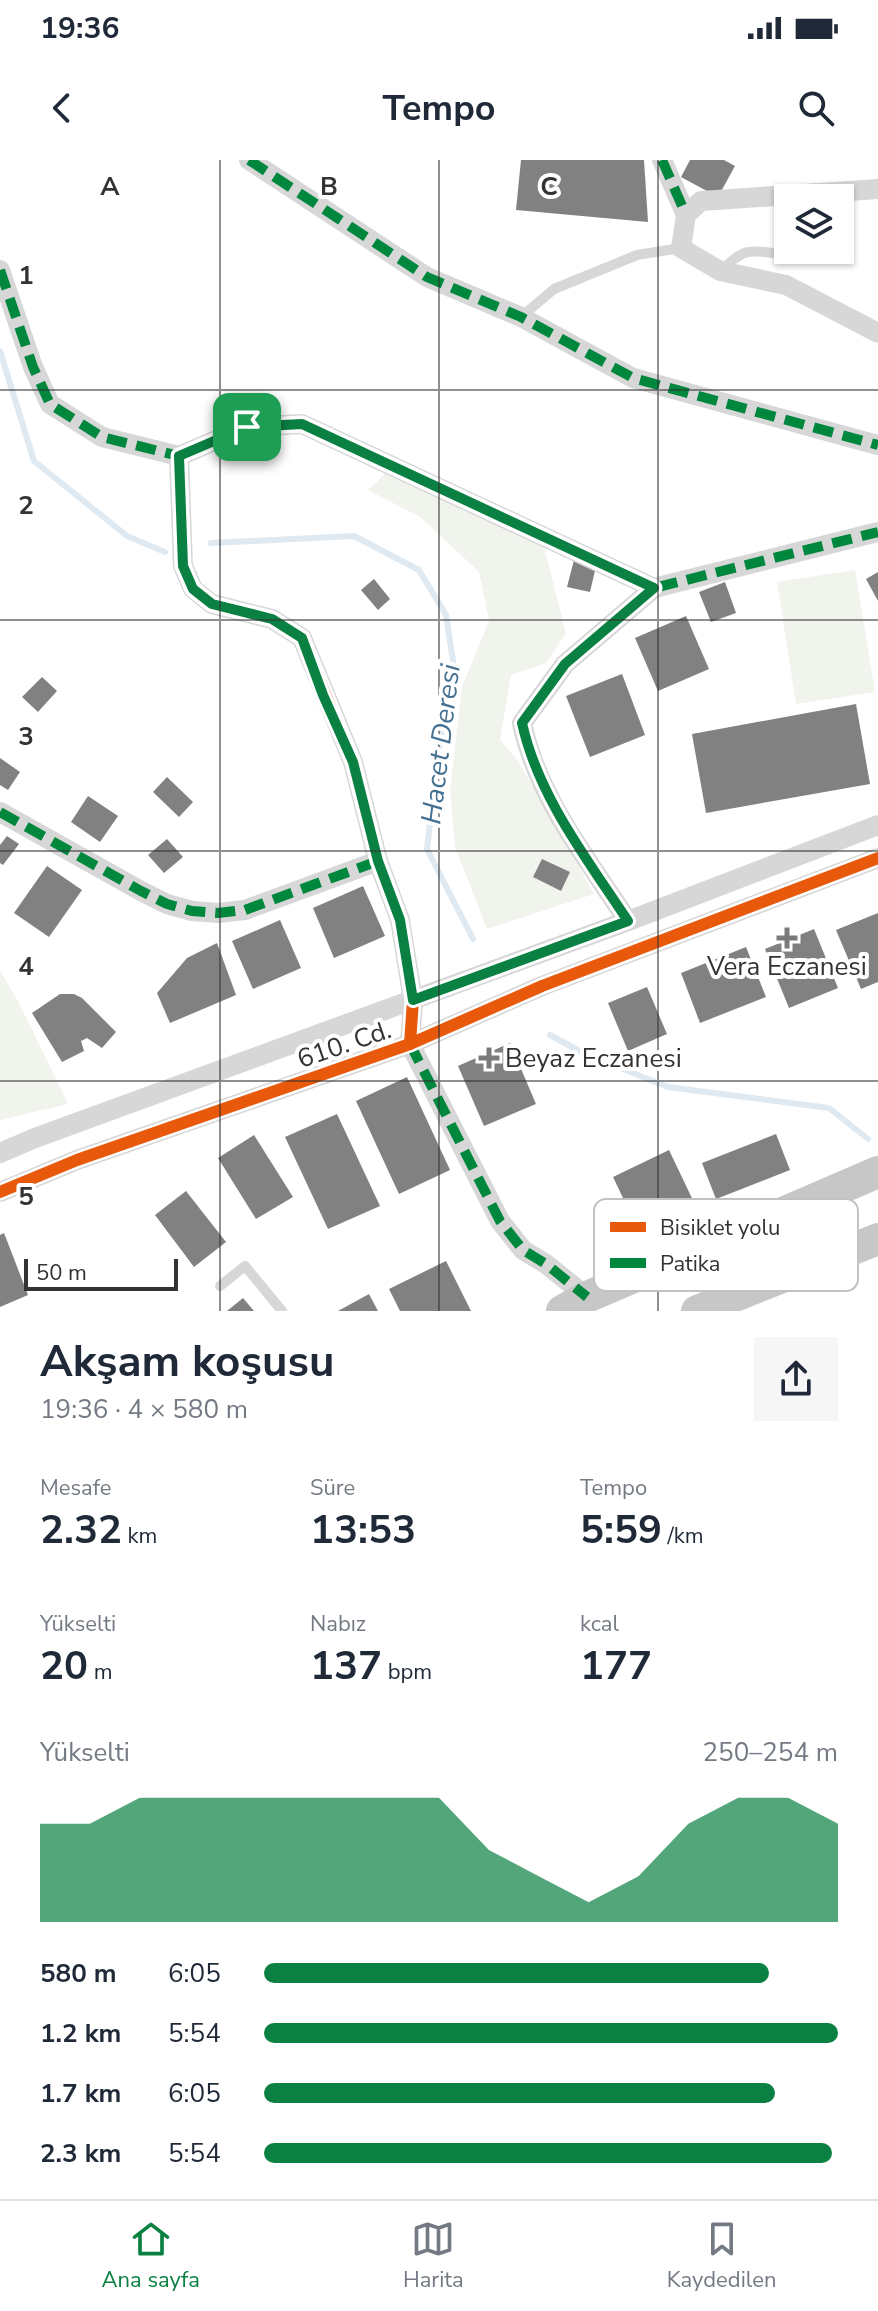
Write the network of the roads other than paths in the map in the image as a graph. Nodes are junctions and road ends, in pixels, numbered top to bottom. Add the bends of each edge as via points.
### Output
1 (249, 160) edge
2 (662, 160) edge
3 (878, 189) edge
4 (686, 215) junction
5 (681, 248) junction
6 (772, 253) dead end
7 (0, 270) edge
8 (720, 271) junction
9 (521, 317) junction
10 (878, 333) edge
11 (878, 445) edge
12 (179, 456) junction
13 (878, 532) edge
14 (654, 588) junction
15 (0, 812) edge
16 (878, 825) edge
17 (878, 858) edge
18 (378, 861) junction
19 (628, 921) junction
20 (413, 1000) junction
21 (410, 1044) junction
22 (0, 1153) edge
23 (878, 1172) edge
24 (0, 1192) edge
25 (816, 1199) edge
26 (878, 1239) edge
27 (858, 1247) edge
28 (220, 1286) dead end
29 (604, 1291) edge
30 (747, 1291) edge
31 (574, 1304) edge
32 (282, 1311) edge
33 (697, 1311) edge

1 - 9 street via 427,277
2 - 4 street
3 - 4 street via 701,201
4 - 5 street
5 - 8 street
5 - 9 lane via 637,255 554,289
6 - 8 lane via 753,250 738,255
7 - 12 street via 50,404 102,437
8 - 10 street via 786,285
9 - 11 street via 633,378
12 - 14 street via 247,427 302,424
12 - 18 street via 183,566 193,589 212,604 272,619 302,638 353,762
13 - 14 street
14 - 19 street via 565,664 522,723 528,750 561,819
15 - 18 street via 141,891 192,911 245,910
16 - 19 street, 610. Cd.
17 - 21 street, 610. Cd. via 542,986
18 - 20 street via 400,920
19 - 20 street, 610. Cd.
20 - 21 street
20 - 22 street, 610. Cd.
21 - 24 street, 610. Cd.
21 - 31 street via 500,1221 523,1250 546,1264
23 - 25 highway
26 - 27 highway
28 - 32 lane via 245,1266
29 - 31 highway
30 - 33 highway

